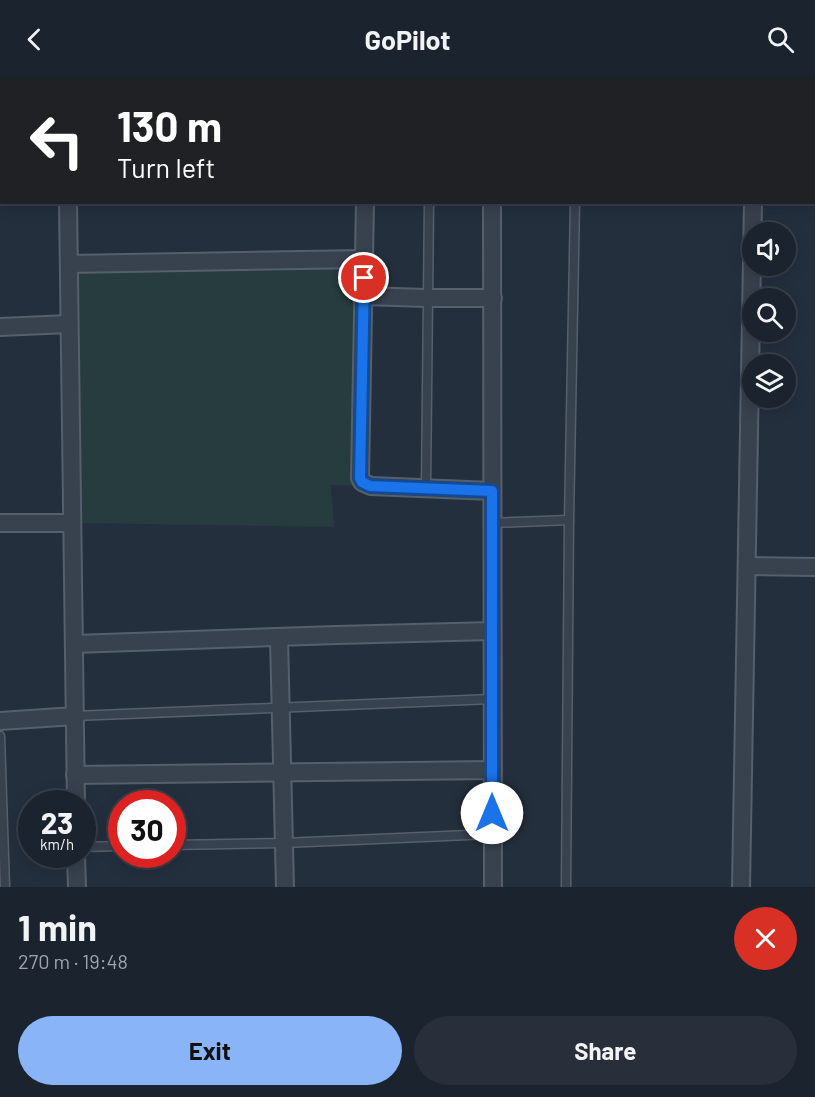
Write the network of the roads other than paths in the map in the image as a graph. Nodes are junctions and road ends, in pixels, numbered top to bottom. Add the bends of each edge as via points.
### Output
1 (68, 204) edge
2 (365, 204) edge
3 (429, 204) edge
4 (492, 204) edge
5 (575, 204) edge
6 (753, 204) edge
7 (364, 260) junction
8 (69, 264) junction
9 (363, 296) junction
10 (427, 298) junction
11 (493, 298) junction
12 (69, 324) junction
13 (0, 327) edge
14 (426, 488) junction
15 (492, 491) junction
16 (569, 520) junction
17 (0, 523) edge
18 (72, 523) junction
19 (492, 523) junction
20 (747, 566) junction
21 (815, 567) edge
22 (492, 631) junction
23 (279, 638) junction
24 (74, 644) junction
25 (492, 699) junction
26 (280, 708) junction
27 (75, 716) junction
28 (0, 721) edge
29 (0, 736) edge
30 (493, 770) junction
31 (282, 772) junction
32 (75, 775) junction
33 (76, 790) edge
34 (492, 834) junction
35 (284, 843) junction
36 (186, 845) edge
37 (76, 868) edge
38 (5, 887) edge
39 (77, 887) edge
40 (285, 887) edge
41 (492, 887) edge
42 (566, 887) edge
43 (741, 887) edge

1 - 8 street
2 - 7 street
3 - 10 lane
4 - 11 street
5 - 16 lane
6 - 20 street
7 - 8 street
7 - 9 street
8 - 12 street
9 - 10 street
9 - 14 street via 360,478 370,486
10 - 11 street
10 - 14 lane
11 - 15 street
12 - 13 street
12 - 18 street
14 - 15 street
15 - 19 street
16 - 19 lane
16 - 42 lane
17 - 18 street
18 - 24 street
19 - 22 street
20 - 21 street
20 - 43 street
22 - 23 street
22 - 25 street
23 - 24 street
23 - 26 street
24 - 27 street
25 - 26 lane
25 - 30 street
26 - 27 lane
26 - 31 street
27 - 28 street
27 - 32 street
29 - 38 lane
30 - 31 street
30 - 34 street
31 - 32 street
31 - 35 street
32 - 33 street
34 - 35 lane
34 - 41 street
35 - 36 lane
35 - 40 street
37 - 39 street

